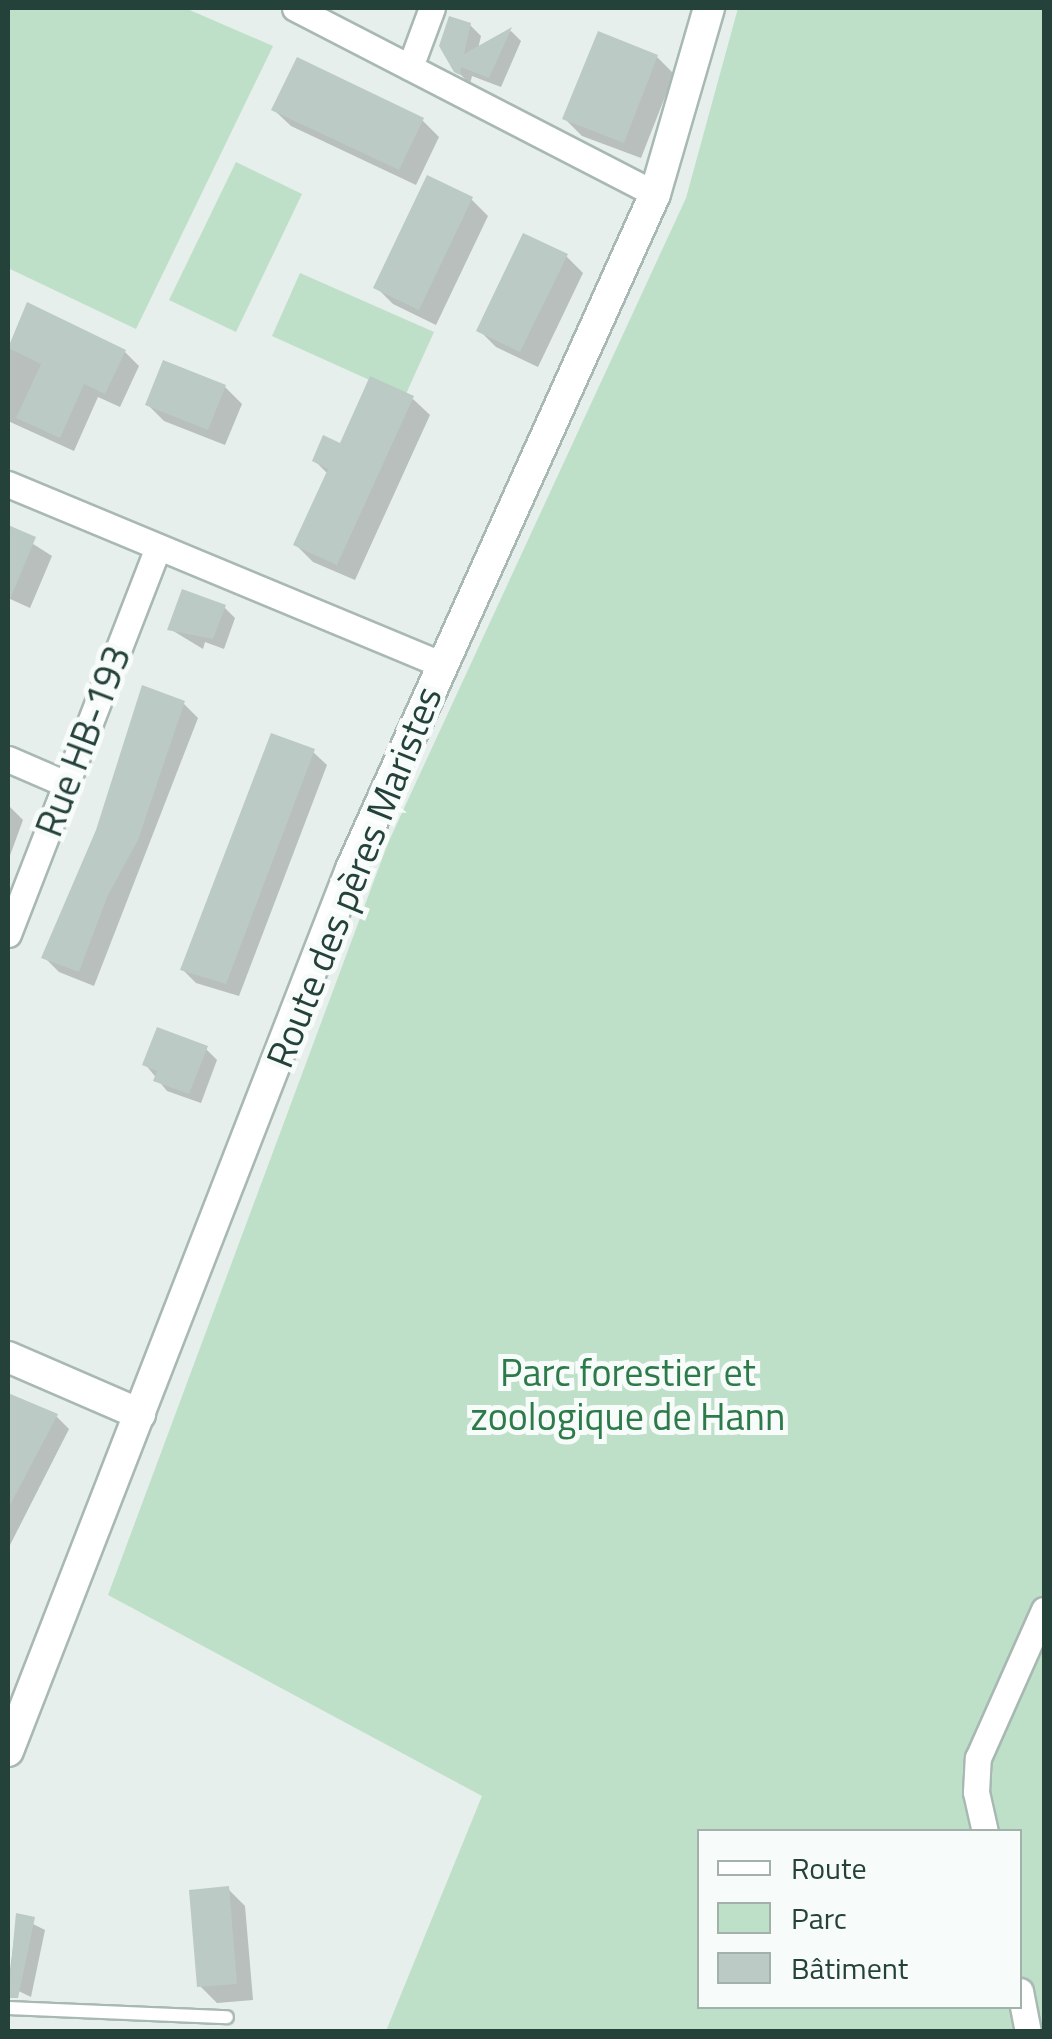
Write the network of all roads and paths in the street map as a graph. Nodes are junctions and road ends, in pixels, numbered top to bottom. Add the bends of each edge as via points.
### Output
1 (295, 8) edge
2 (432, 8) edge
3 (709, 8) edge
4 (410, 67) junction
5 (656, 194) junction
6 (8, 484) edge
7 (158, 547) junction
8 (440, 664) junction
9 (8, 759) edge
10 (66, 784) junction
11 (8, 934) edge
12 (8, 1357) edge
13 (140, 1414) junction
14 (1044, 1610) edge
15 (8, 1752) edge
16 (983, 1829) edge
17 (1022, 2001) edge
18 (8, 2008) edge
19 (228, 2016) dead end
20 (1028, 2032) edge

1 - 4 street
2 - 4 street
3 - 5 street, Route des pères Maristes
4 - 5 street
5 - 8 street, Route des pères Maristes
6 - 7 street, Route des pères Maristes
7 - 8 street, Route des pères Maristes
7 - 10 street, Rue HB-193
8 - 13 street, Route des pères Maristes via 351,869
9 - 10 street
10 - 11 street, Rue HB-193
12 - 13 street
13 - 15 street, Route des pères Maristes
14 - 16 street via 978,1758
17 - 20 street
18 - 19 lane

